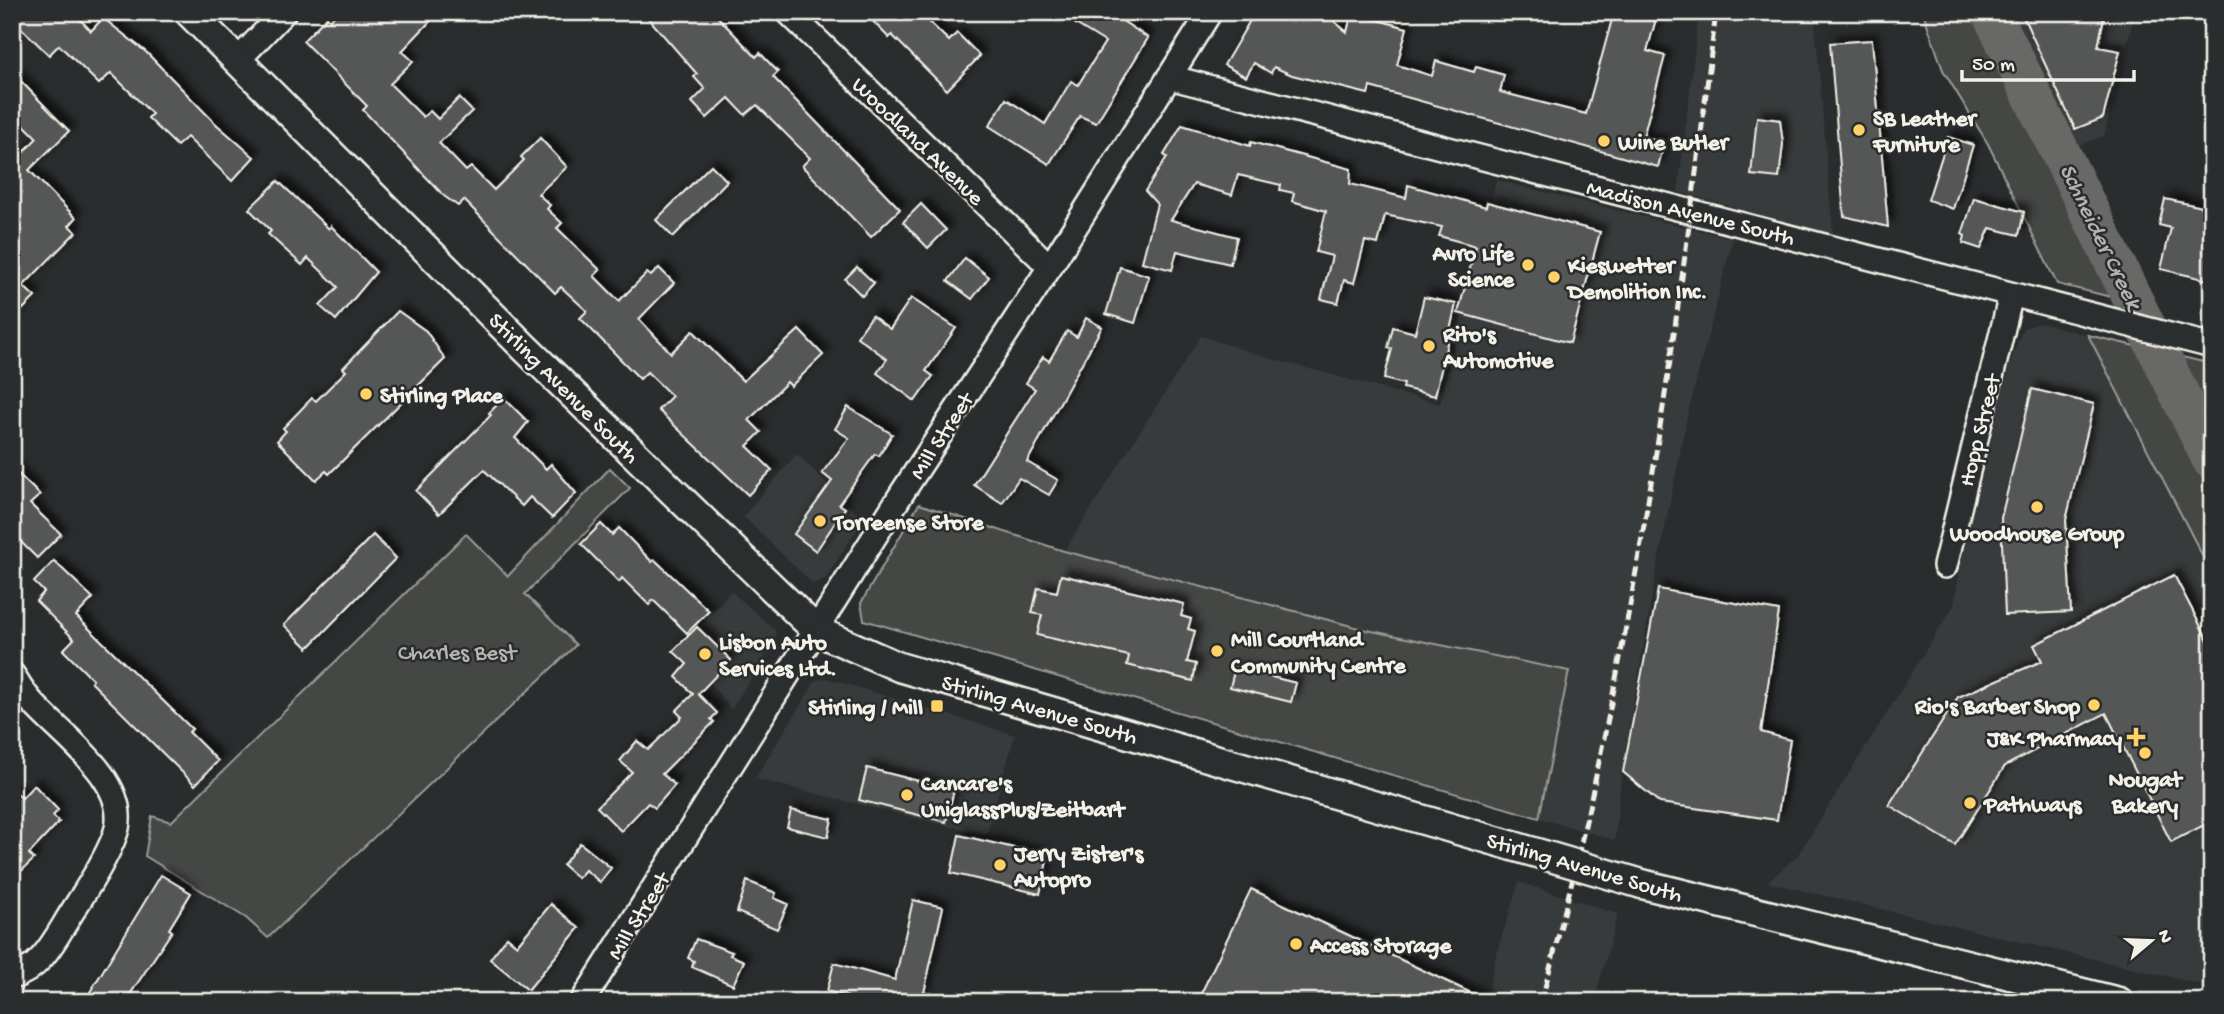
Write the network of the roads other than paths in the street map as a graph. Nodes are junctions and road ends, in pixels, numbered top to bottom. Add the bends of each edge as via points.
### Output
1 (189, 12) edge
2 (284, 12) edge
3 (788, 12) edge
4 (1210, 12) edge
5 (238, 60) junction
6 (1169, 77) junction
7 (1049, 268) junction
8 (2011, 295) junction
9 (2212, 346) edge
10 (1945, 566) dead end
11 (817, 631) junction
12 (12, 674) edge
13 (12, 977) edge
14 (582, 1002) edge
15 (2119, 1002) edge

1 - 5 street, Stirling Avenue South
2 - 5 street
3 - 7 street, Woodland Avenue
4 - 6 street, Mill Street
5 - 11 street, Stirling Avenue South via 526,349
6 - 7 street, Mill Street
6 - 8 street, Madison Avenue South
7 - 11 street, Mill Street
8 - 9 street, Madison Avenue South
8 - 10 street, Hopp Street
11 - 14 street, Mill Street
11 - 15 street, Stirling Avenue South, bridge via 899,667 1643,884
12 - 13 street via 29,699 104,776 116,801 117,827 90,883 43,958

